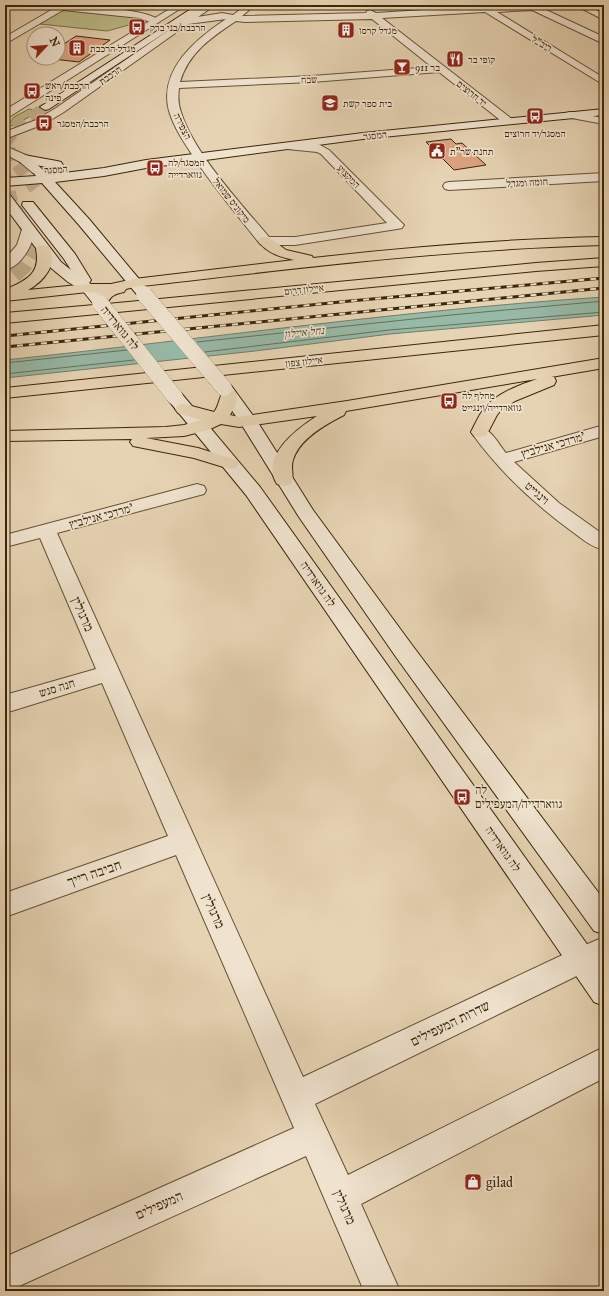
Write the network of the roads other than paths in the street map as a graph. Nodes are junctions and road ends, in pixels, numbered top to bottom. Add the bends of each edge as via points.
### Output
1 (38, 5) edge
2 (182, 5) edge
3 (190, 5) edge
4 (251, 5) edge
5 (362, 5) edge
6 (569, 5) edge
7 (579, 5) edge
8 (63, 6) edge
9 (206, 7) edge
10 (483, 8) edge
11 (535, 8) junction
12 (374, 16) junction
13 (604, 17) edge
14 (228, 19) junction
15 (155, 21) junction
16 (188, 22) junction
17 (5, 41) edge
18 (604, 42) edge
19 (589, 45) dead end
20 (567, 48) dead end
21 (552, 50) junction
22 (443, 69) junction
23 (604, 82) edge
24 (174, 85) junction
25 (35, 106) tunnel mouth
26 (45, 108) tunnel mouth
27 (604, 112) edge
28 (5, 115) edge
29 (570, 115) junction
30 (508, 121) junction
31 (604, 121) edge
32 (19, 131) junction
33 (5, 136) edge
34 (291, 147) junction
35 (14, 155) edge
36 (200, 158) junction
37 (146, 164) junction
38 (86, 167) junction
39 (11, 171) edge
40 (104, 172) junction
41 (42, 175) junction
42 (604, 177) edge
43 (5, 182) edge
44 (449, 186) dead end
45 (18, 192) tunnel mouth
46 (61, 197) junction
47 (5, 198) edge
48 (28, 229) junction
49 (265, 241) junction
50 (604, 241) edge
51 (43, 249) junction
52 (98, 260) dead end
53 (326, 261) junction
54 (604, 262) edge
55 (8, 273) edge
56 (88, 288) junction
57 (113, 288) junction
58 (139, 288) junction
59 (5, 296) edge
60 (100, 303) junction
61 (5, 318) edge
62 (604, 330) edge
63 (604, 363) edge
64 (227, 391) junction
65 (5, 393) edge
66 (179, 403) junction
67 (347, 406) junction
68 (217, 419) junction
69 (248, 420) junction
70 (198, 427) junction
71 (604, 430) edge
72 (480, 432) joint
73 (70, 435) junction
74 (5, 436) edge
75 (501, 460) junction
76 (230, 464) junction
77 (284, 480) junction
78 (197, 490) dead end
79 (46, 530) junction
80 (5, 541) edge
81 (604, 544) edge
82 (109, 673) junction
83 (5, 704) edge
84 (184, 841) junction
85 (5, 905) edge
86 (604, 922) edge
87 (593, 955) edge
88 (604, 992) edge
89 (604, 1062) edge
90 (296, 1097) junction
91 (313, 1136) junction
92 (341, 1196) junction
93 (5, 1275) edge
94 (382, 1291) edge

1 - 8 street
2 - 15 street, הרכבת
3 - 25 street
4 - 14 street, הצפירה
5 - 12 street, יד חרוצים
6 - 11 street
7 - 13 street
8 - 15 street via 142,15
8 - 17 street
9 - 14 street
9 - 16 street, הרכבת
9 - 26 street
10 - 11 street
10 - 12 street
10 - 21 street, ריב"ל
11 - 18 street
12 - 14 street
12 - 22 street, יד חרוצים
14 - 16 street via 204,18
14 - 24 street, הצפירה via 195,48 181,67
15 - 28 street, הרכבת
16 - 32 street, הרכבת via 60,110
18 - 19 street
20 - 21 street
21 - 23 street, ריב"ל
22 - 24 street, שבח via 312,79
22 - 30 street, יד חרוצים
24 - 36 street, הצפירה via 173,104 178,119
27 - 29 street, המסגר
29 - 30 street, המסגר
29 - 31 street
30 - 34 street, המסגר via 363,136
32 - 33 street, הרכבת
32 - 35 street via 10,144
34 - 36 street, המסגר
34 - 49 street, המקצוע via 320,149 325,152 397,225 295,241
35 - 38 street via 59,166
35 - 41 street
36 - 37 street, המסגר
36 - 49 street, מיקוניס שמואל
37 - 38 street, המסגר
37 - 40 street, המסגר
38 - 41 street, המסגר
39 - 41 street
40 - 41 street, המסגר
40 - 46 street via 68,185 61,190
41 - 43 street
41 - 46 street
42 - 44 street, חומה ומגדל
45 - 56 street via 70,257
46 - 58 street
47 - 48 street, לה גווארדיה
48 - 51 street, לה גווארדיה
48 - 55 street via 25,245 13,260
49 - 53 highway via 280,252
50 - 53 highway via 475,247
51 - 56 street, לה גווארדיה via 65,273
51 - 59 highway via 45,260 38,278
52 - 58 street
53 - 58 highway
54 - 61 highway, איילון דרום
56 - 57 highway
56 - 59 highway
56 - 60 street, לה גווארדיה
57 - 58 highway
57 - 60 highway via 103,296
58 - 64 street, bridge
60 - 66 street, לה גווארדיה, bridge
62 - 65 highway, איילון צפון
63 - 67 highway
63 - 72 highway via 537,384 516,394 490,412
64 - 68 highway via 227,408
64 - 69 street
66 - 68 highway
66 - 70 street, לה גווארדיה
67 - 69 highway
67 - 77 highway via 314,425 293,444 283,459
68 - 69 highway via 239,422
68 - 70 highway
69 - 77 street
70 - 73 highway via 166,432
70 - 76 street, לה גווארדיה
71 - 75 street, מרדכי אנילביץ'
72 - 75 street, וינגייט
73 - 74 highway
73 - 76 highway via 165,446
75 - 81 street, וינגייט via 540,497
76 - 87 street, לה גווארדיה via 258,498
77 - 86 street via 400,645
78 - 79 street, מרדכי אנילביץ'
79 - 80 street, מרדכי אנילביץ'
79 - 82 street, מרגולין
82 - 83 street, חנה סנש
82 - 84 street, מרגולין
84 - 85 street, חביבה רייך
84 - 90 street, מרגולין
87 - 88 street, לה גווארדיה
87 - 90 street, שדרות המעפילים
89 - 92 street
90 - 91 street, מרגולין
91 - 92 street, מרגולין
91 - 93 street, המעפילים
92 - 94 street, מרגולין

